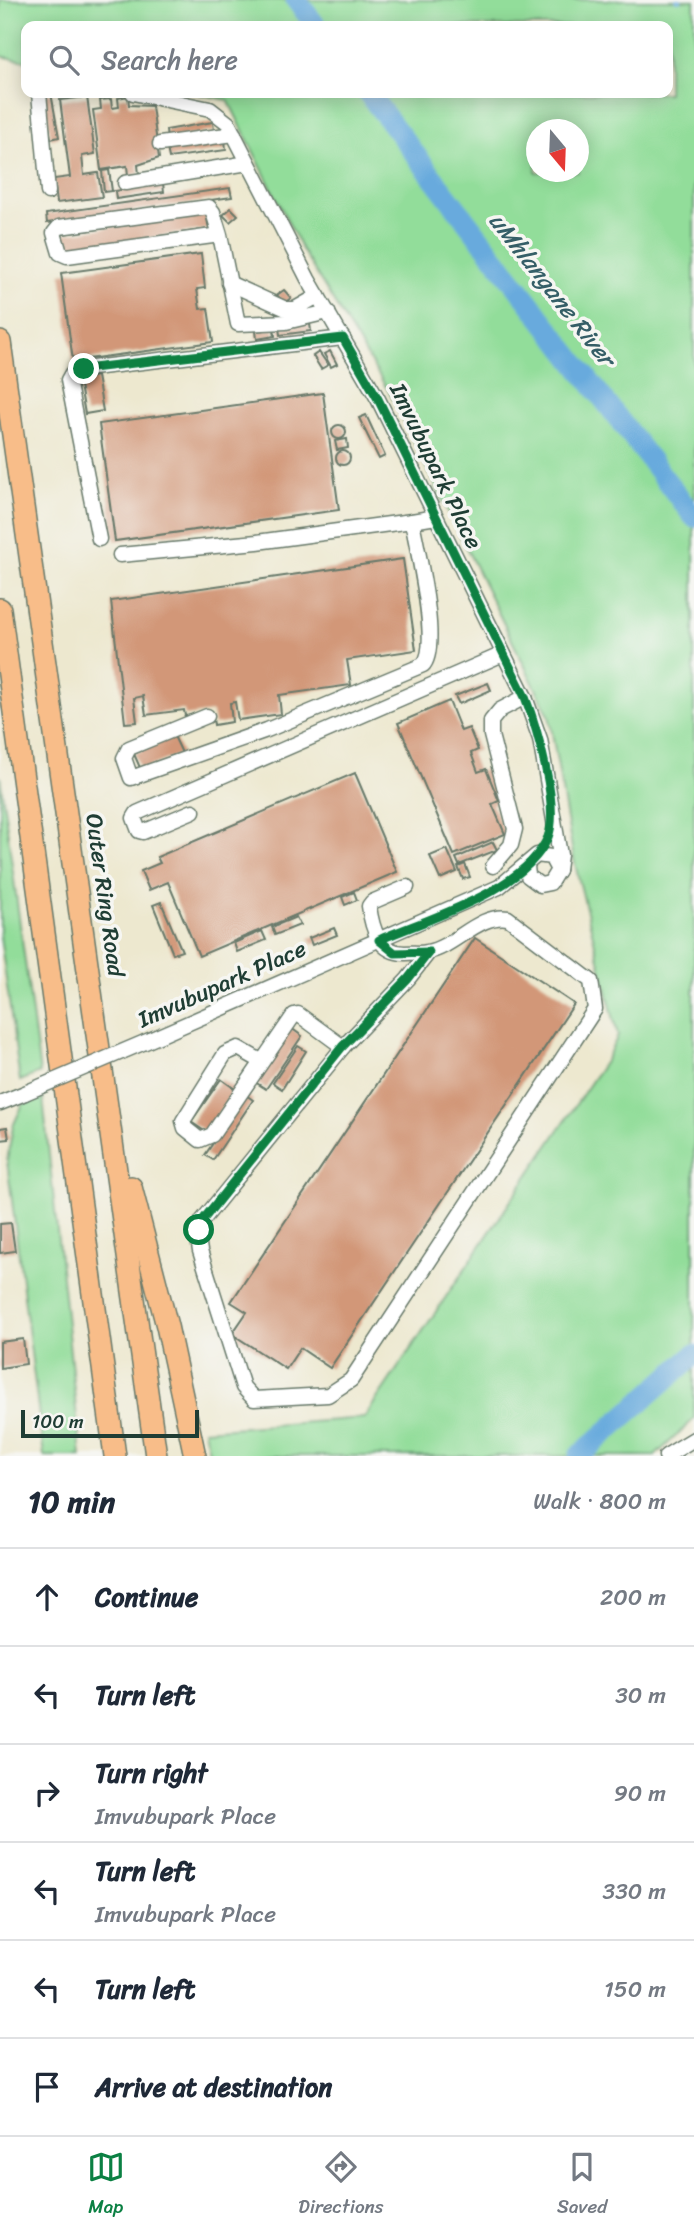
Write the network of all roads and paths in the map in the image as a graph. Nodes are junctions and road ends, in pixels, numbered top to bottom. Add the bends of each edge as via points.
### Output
1 (39, 98) edge
2 (157, 98) edge
3 (234, 134) junction
4 (160, 144) dead end
5 (248, 163) junction
6 (125, 183) dead end
7 (48, 192) dead end
8 (220, 235) junction
9 (229, 282) junction
10 (250, 293) junction
11 (318, 296) junction
12 (232, 304) junction
13 (328, 312) junction
14 (343, 338) junction
15 (0, 342) edge
16 (436, 517) junction
17 (412, 521) junction
18 (99, 539) dead end
19 (120, 555) dead end
20 (0, 608) edge
21 (503, 654) junction
22 (525, 697) junction
23 (207, 716) dead end
24 (193, 811) dead end
25 (552, 822) junction
26 (532, 861) junction
27 (492, 866) dead end
28 (558, 870) junction
29 (536, 883) junction
30 (407, 887) dead end
31 (499, 887) junction
32 (379, 940) junction
33 (429, 952) junction
34 (342, 1047) junction
35 (261, 1061) junction
36 (107, 1101) junction
37 (0, 1103) edge
38 (107, 1406) junction
39 (694, 1438) edge
40 (100, 1456) edge
41 (115, 1456) edge
42 (156, 1456) edge
43 (195, 1456) edge
44 (666, 1456) edge

1 - 7 lane
2 - 3 lane, Imvubupark Place via 210,109
3 - 4 lane
3 - 5 lane, Imvubupark Place
5 - 6 lane
5 - 11 lane, Imvubupark Place
8 - 8 lane via 209,207 59,227 54,233 60,253 67,256
8 - 9 lane
9 - 10 lane
9 - 12 lane
10 - 11 lane via 286,309
10 - 12 lane
11 - 13 lane, Imvubupark Place
12 - 13 lane via 235,319 242,325 286,322
13 - 14 lane, Imvubupark Place
14 - 16 lane, Imvubupark Place
14 - 18 lane via 72,373 68,380
15 - 36 highway, Outer Ring Road
16 - 17 lane
16 - 21 lane, Imvubupark Place
17 - 19 lane
17 - 23 lane via 430,655 423,665 290,721 131,778 124,758 129,748
20 - 38 highway
21 - 22 lane, Imvubupark Place
21 - 24 lane via 134,818 143,832
22 - 25 lane, Imvubupark Place via 540,739
22 - 27 lane via 500,710 491,722 515,829 511,845
25 - 26 lane, Imvubupark Place
25 - 28 lane, Imvubupark Place via 560,855
26 - 28 lane via 551,857
26 - 29 lane via 528,876
26 - 31 lane, Imvubupark Place
28 - 29 lane, Imvubupark Place via 550,883
29 - 31 lane, Imvubupark Place
30 - 32 lane via 370,904
31 - 32 lane, Imvubupark Place
32 - 33 lane via 395,953
32 - 37 lane, Imvubupark Place, bridge
33 - 34 lane
33 - 34 lane via 493,918 508,918 591,981 595,1009 351,1380 328,1395 254,1398 243,1387 200,1251 199,1230
34 - 35 lane via 296,1014
35 - 35 lane via 238,1048 225,1054 183,1121 185,1128 200,1140 212,1135
36 - 42 highway, Outer Ring Road
36 - 43 highway via 167,1326
38 - 40 highway
38 - 41 highway
39 - 44 lane

